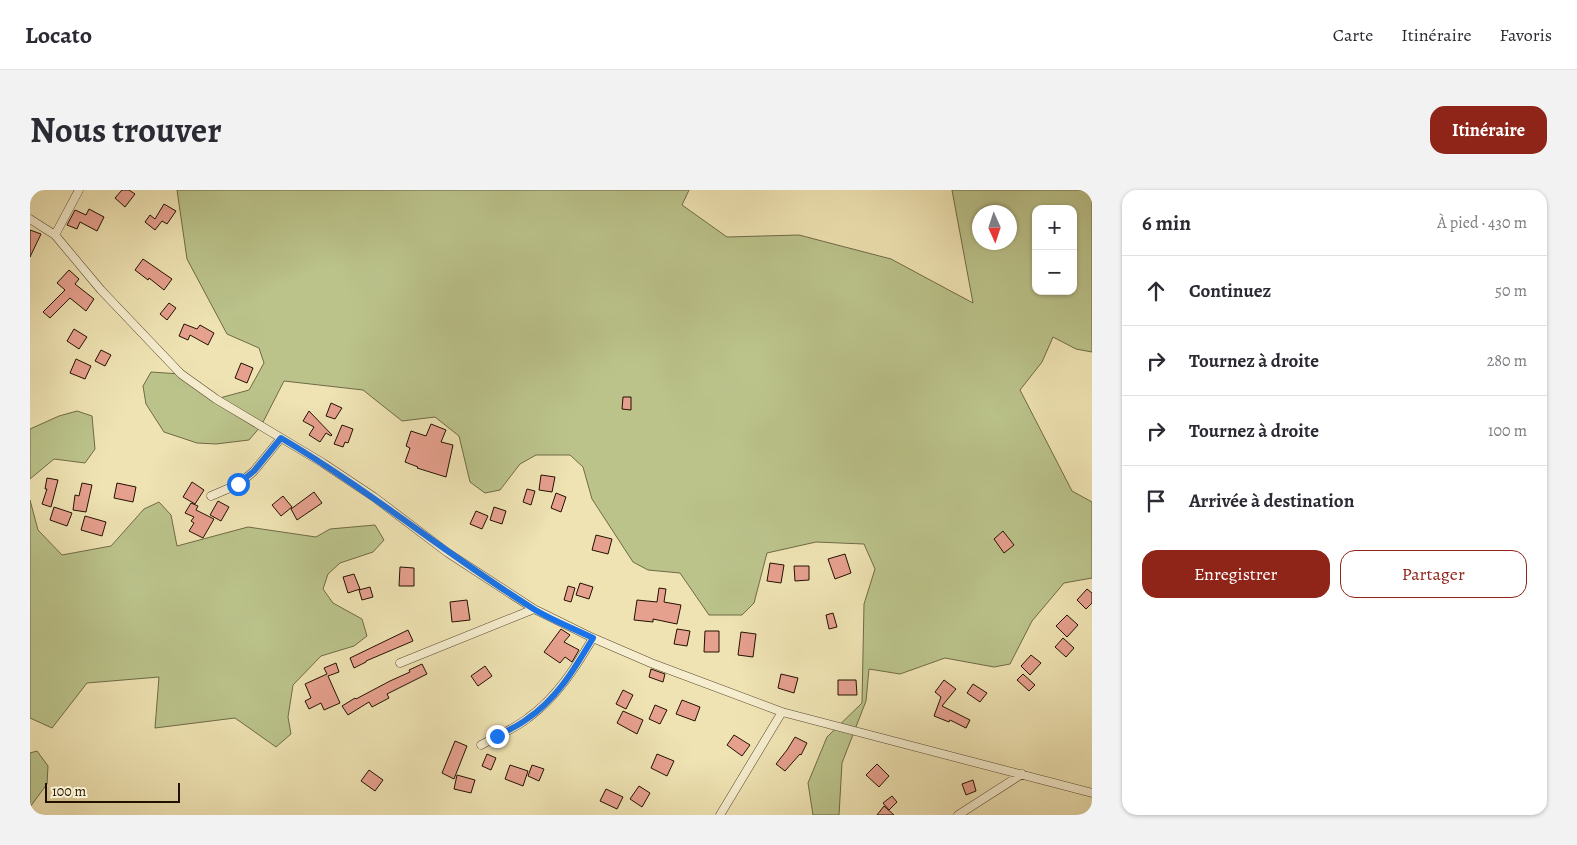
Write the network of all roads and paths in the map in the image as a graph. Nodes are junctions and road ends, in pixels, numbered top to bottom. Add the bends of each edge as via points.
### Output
1 (79, 190) edge
2 (30, 219) edge
3 (55, 234) junction
4 (281, 438) junction
5 (211, 496) dead end
6 (534, 609) junction
7 (593, 638) junction
8 (400, 663) dead end
9 (782, 712) junction
10 (481, 745) dead end
11 (1022, 774) junction
12 (1092, 794) edge
13 (720, 815) edge
14 (958, 815) edge

1 - 3 street
2 - 3 street
3 - 4 street via 102,290 181,374
4 - 5 street via 254,471 238,484
4 - 6 street via 366,492
6 - 7 street
6 - 8 street
7 - 9 street
7 - 10 street via 552,698 528,719
9 - 11 street
9 - 13 street
11 - 12 street
11 - 14 street

